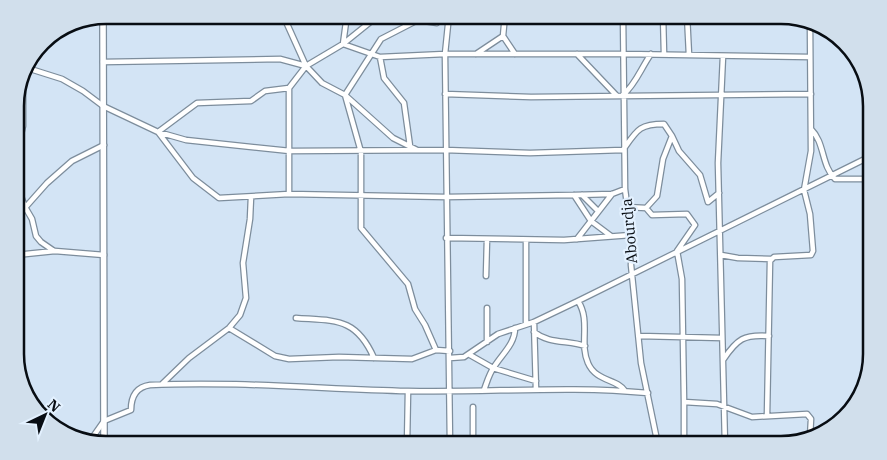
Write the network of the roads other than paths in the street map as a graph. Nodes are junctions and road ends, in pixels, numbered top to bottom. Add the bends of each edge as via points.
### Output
1 (103, 24) edge
2 (287, 24) edge
3 (346, 24) edge
4 (369, 24) edge
5 (410, 24) edge
6 (448, 24) edge
7 (505, 24) edge
8 (623, 24) edge
9 (662, 24) edge
10 (687, 24) edge
11 (810, 29) edge
12 (503, 36) junction
13 (343, 44) junction
14 (445, 54) junction
15 (476, 54) junction
16 (515, 54) junction
17 (577, 54) junction
18 (624, 54) junction
19 (651, 54) junction
20 (664, 54) junction
21 (370, 55) junction
22 (689, 55) junction
23 (723, 56) junction
24 (380, 57) junction
25 (810, 57) junction
26 (103, 62) junction
27 (306, 66) junction
28 (32, 70) edge
29 (289, 88) junction
30 (445, 94) junction
31 (811, 94) junction
32 (345, 95) junction
33 (616, 95) junction
34 (623, 95) junction
35 (720, 95) junction
36 (104, 106) junction
37 (811, 129) junction
38 (158, 132) junction
39 (672, 136) junction
40 (104, 144) junction
41 (410, 146) junction
42 (417, 150) junction
43 (445, 150) junction
44 (623, 150) junction
45 (290, 151) junction
46 (361, 152) junction
47 (863, 160) edge
48 (832, 176) junction
49 (863, 179) edge
50 (625, 189) junction
51 (804, 190) junction
52 (719, 193) junction
53 (289, 194) junction
54 (361, 194) junction
55 (612, 194) junction
56 (582, 195) junction
57 (574, 196) junction
58 (250, 197) junction
59 (446, 197) junction
60 (25, 207) joint
61 (627, 207) junction
62 (646, 208) junction
63 (598, 211) junction
64 (591, 221) junction
65 (720, 230) junction
66 (631, 235) junction
67 (611, 236) junction
68 (446, 238) junction
69 (487, 239) junction
70 (577, 239) junction
71 (526, 240) junction
72 (677, 250) junction
73 (55, 251) junction
74 (24, 254) edge
75 (721, 254) junction
76 (104, 255) junction
77 (771, 259) junction
78 (632, 274) junction
79 (486, 276) dead end
80 (578, 301) junction
81 (487, 308) dead end
82 (296, 318) dead end
83 (534, 322) junction
84 (526, 324) junction
85 (229, 328) junction
86 (515, 328) junction
87 (534, 332) junction
88 (639, 336) junction
89 (769, 336) junction
90 (683, 337) junction
91 (722, 338) junction
92 (487, 342) junction
93 (585, 346) junction
94 (436, 350) junction
95 (450, 351) junction
96 (470, 355) junction
97 (374, 358) junction
98 (450, 358) junction
99 (722, 361) junction
100 (493, 368) junction
101 (536, 380) junction
102 (162, 384) junction
103 (484, 390) junction
104 (536, 390) junction
105 (408, 391) junction
106 (450, 391) junction
107 (625, 391) junction
108 (648, 393) junction
109 (684, 402) junction
110 (722, 406) junction
111 (473, 407) dead end
112 (767, 416) junction
113 (104, 421) junction
114 (810, 431) edge
115 (94, 436) edge
116 (104, 436) edge
117 (407, 436) edge
118 (450, 436) edge
119 (473, 436) edge
120 (656, 436) edge
121 (684, 436) edge
122 (724, 436) edge

1 - 26 street
2 - 27 street
3 - 13 street
4 - 13 street
5 - 21 street via 381,39
6 - 14 street
7 - 12 street
8 - 18 street, Abourdja
9 - 20 street
10 - 22 street
11 - 25 street
12 - 15 street
12 - 16 street
13 - 21 street
13 - 27 street
14 - 15 street
14 - 24 street
14 - 30 street
15 - 16 street
16 - 17 street
17 - 18 street
17 - 33 street
18 - 19 street
18 - 34 street, Abourdja
19 - 20 street
19 - 34 street via 634,85
20 - 22 street
21 - 24 street
21 - 32 street
22 - 23 street
23 - 25 street
23 - 35 street
24 - 41 street via 384,78 404,103
25 - 31 street
26 - 27 street via 280,59
26 - 36 street
27 - 29 street
27 - 32 street via 322,83
28 - 36 street via 72,84
29 - 38 street via 265,91 250,101 197,103
29 - 45 street
30 - 33 street
30 - 43 street
31 - 35 street
31 - 37 street
32 - 41 street via 393,138
32 - 46 street
33 - 34 street
34 - 35 street
34 - 44 street, Abourdja
35 - 52 street
36 - 38 street
36 - 40 street
37 - 48 street via 820,142 826,168
37 - 51 street via 811,157
38 - 45 street via 186,140
38 - 58 street via 193,178 214,195 219,198
39 - 44 street via 664,124 647,124 634,134
39 - 52 street via 679,151 700,174 708,202
39 - 62 street via 663,159 657,196
40 - 60 street via 72,162
40 - 76 street
41 - 42 street
42 - 43 street
42 - 46 street
43 - 44 street via 530,153
43 - 59 street
44 - 50 street, Abourdja
45 - 46 street
45 - 53 street
46 - 54 street
47 - 48 street
48 - 49 street via 842,180
48 - 51 street
50 - 55 street
50 - 61 street, Abourdja
51 - 65 street
51 - 77 street via 813,251 806,256
52 - 65 street
53 - 54 street
53 - 58 street
54 - 59 street
54 - 94 street via 361,228 408,284 415,309
55 - 56 street
55 - 63 street
56 - 57 street
56 - 63 street
57 - 59 street
57 - 64 street
58 - 85 street via 244,263 246,298 240,316
59 - 68 street
60 - 73 street via 37,238
61 - 62 street
61 - 66 street, Abourdja
62 - 72 street via 652,215 687,214 695,225
63 - 64 street
64 - 67 street
64 - 70 street
65 - 72 street
65 - 75 street
66 - 67 street
66 - 78 street, Abourdja
67 - 70 street
68 - 69 street
68 - 95 street
69 - 71 street
69 - 79 street
70 - 71 street
71 - 84 street
72 - 78 street
72 - 90 street via 682,279
73 - 74 street
73 - 76 street
75 - 77 street
75 - 91 street
76 - 113 street
77 - 89 street
78 - 80 street
78 - 88 street, Abourdja
80 - 83 street
80 - 93 street via 585,318
81 - 92 street
82 - 97 street via 337,320 363,338
83 - 84 street
83 - 87 street
84 - 86 street
85 - 97 street via 275,356 289,359
85 - 102 street
86 - 92 street
86 - 100 street via 515,336
87 - 93 street via 545,339
87 - 101 street
88 - 90 street
88 - 108 street, Abourdja
89 - 99 street via 751,335 739,340
89 - 112 street
90 - 91 street
90 - 109 street
91 - 99 street
92 - 96 street
93 - 107 street via 589,365 595,372
94 - 95 street
94 - 97 street via 412,359
95 - 98 street
96 - 98 street
96 - 100 street
98 - 106 street
99 - 110 street
100 - 101 street
100 - 103 street
101 - 104 street
102 - 105 street via 293,385
102 - 113 street via 144,386 131,399 131,410
103 - 104 street
103 - 106 street
104 - 107 street
105 - 106 street
105 - 117 street
106 - 118 street
107 - 108 street
108 - 120 street, Abourdja
109 - 110 street
109 - 121 street
110 - 112 street via 745,416
110 - 122 street
111 - 119 street
112 - 114 street via 808,414
113 - 115 street
113 - 116 street

